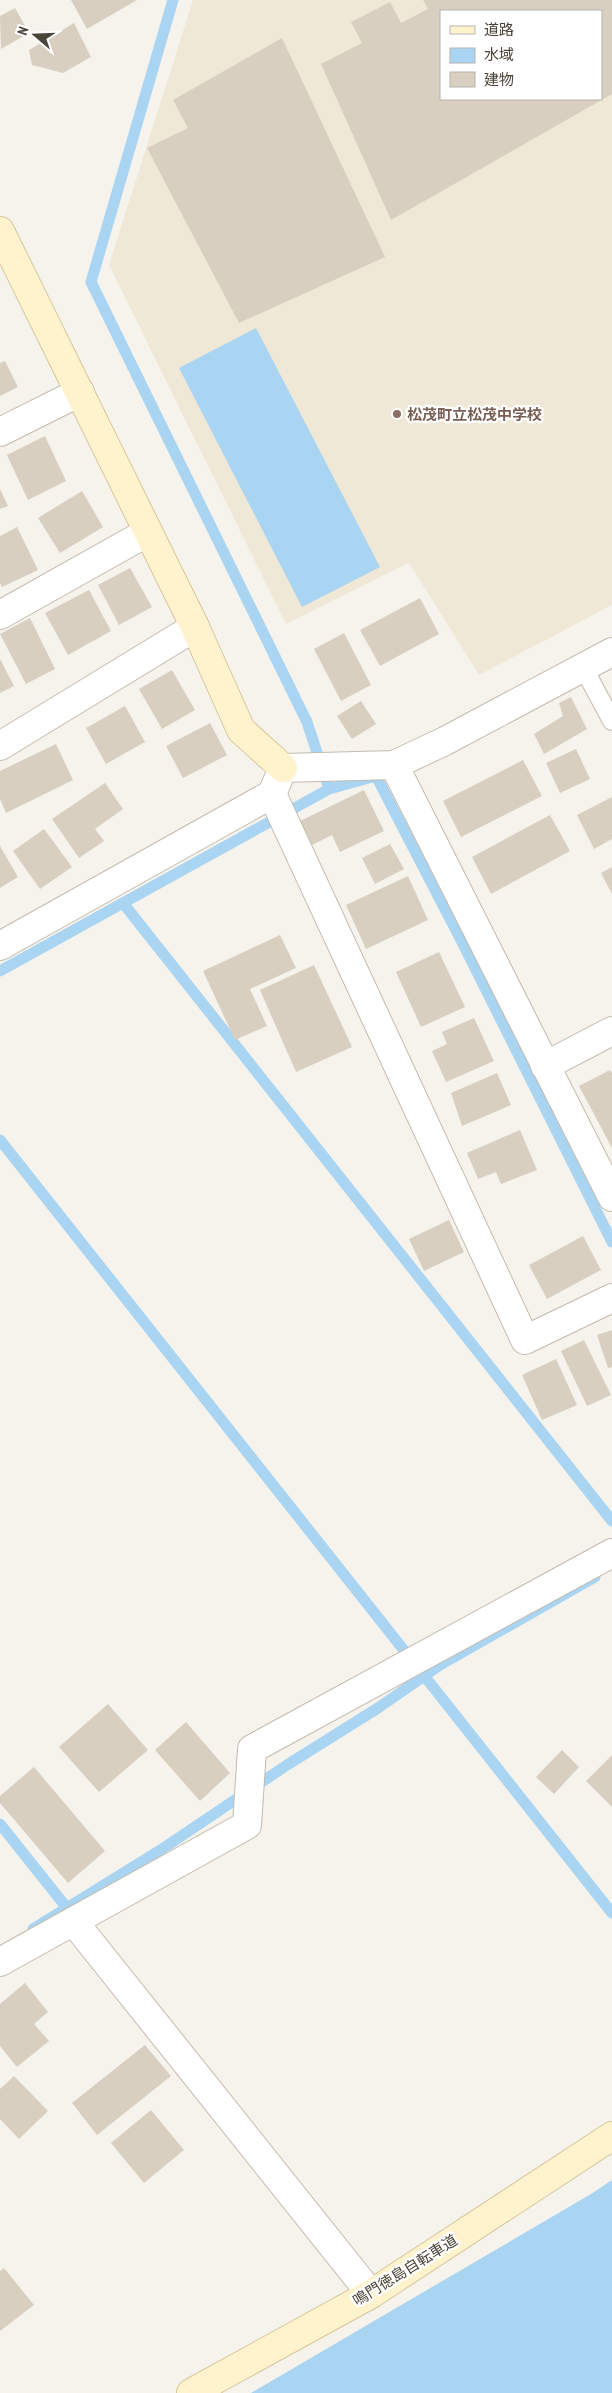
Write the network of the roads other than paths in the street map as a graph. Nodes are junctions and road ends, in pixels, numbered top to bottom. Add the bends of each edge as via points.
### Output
1 (3, 245) edge
2 (80, 392) junction
3 (0, 432) edge
4 (148, 532) junction
5 (0, 615) edge
6 (195, 627) junction
7 (612, 652) edge
8 (583, 667) junction
9 (612, 721) edge
10 (0, 746) edge
11 (394, 765) junction
12 (283, 768) junction
13 (272, 794) junction
14 (0, 946) edge
15 (612, 1032) edge
16 (545, 1066) junction
17 (612, 1197) edge
18 (612, 1298) edge
19 (612, 1553) edge
20 (74, 1922) junction
21 (0, 1962) edge
22 (612, 2136) edge
23 (371, 2294) junction
24 (191, 2393) edge

1 - 2 street
2 - 3 street
2 - 4 street
4 - 5 street
4 - 6 street
6 - 10 street
6 - 12 street via 241,730
7 - 8 street
8 - 9 lane
8 - 11 street
11 - 12 street
11 - 16 street
12 - 13 street
13 - 14 street
13 - 18 street via 526,1340
15 - 16 street
16 - 17 street
19 - 20 street via 252,1749 247,1825
20 - 21 street
20 - 23 street
22 - 23 street, 鳴門徳島自転車道
23 - 24 street, 鳴門徳島自転車道

